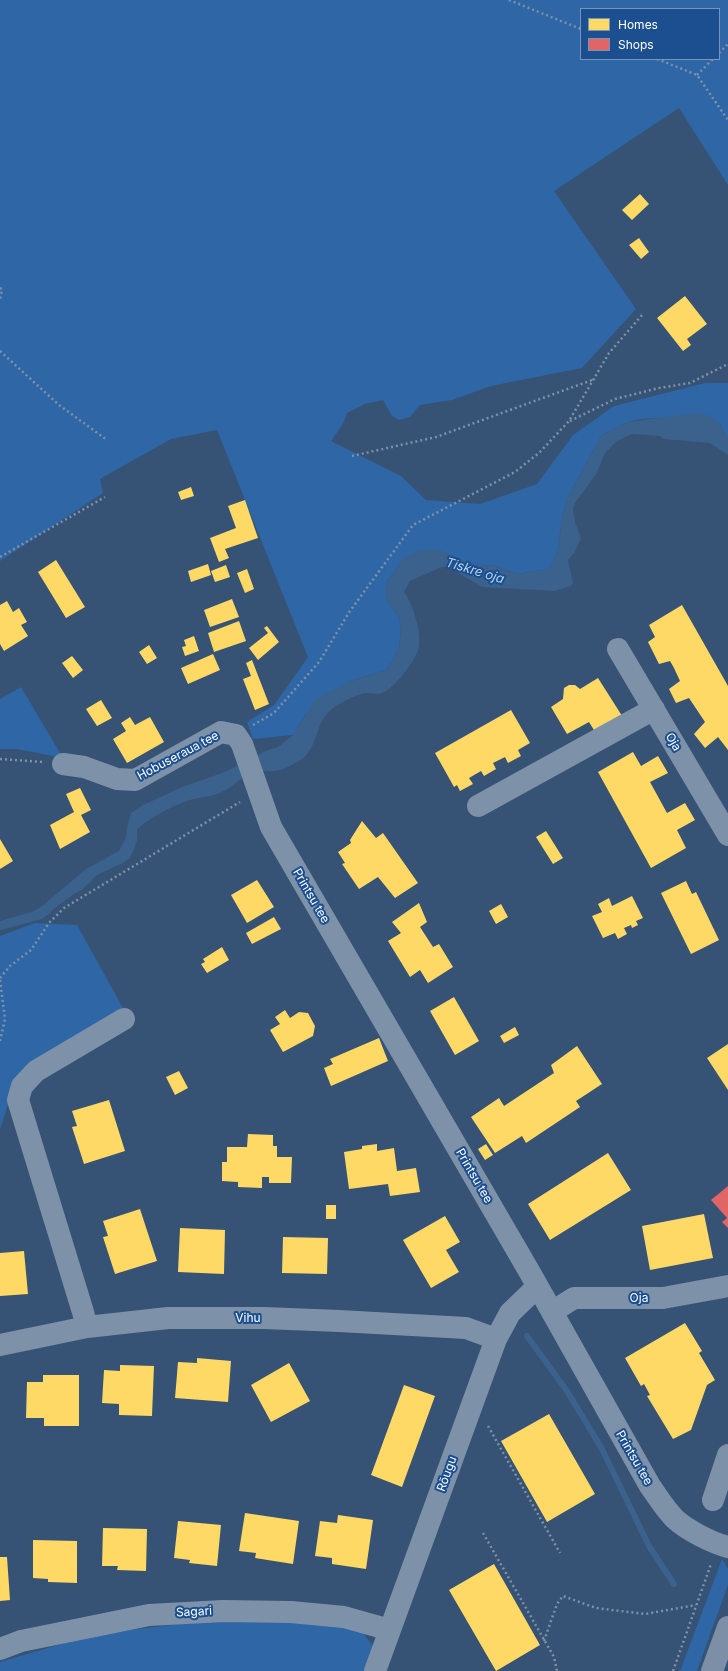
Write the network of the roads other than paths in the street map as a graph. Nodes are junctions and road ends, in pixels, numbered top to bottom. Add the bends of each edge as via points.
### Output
1 (618, 649) dead end
2 (654, 709) junction
3 (63, 764) road end
4 (253, 775) joint
5 (478, 806) dead end
6 (721, 811) edge
7 (728, 835) edge
8 (124, 1019) dead end
9 (728, 1286) edge
10 (538, 1287) junction
11 (552, 1312) junction
12 (87, 1327) junction
13 (496, 1339) junction
14 (0, 1345) edge
15 (728, 1455) edge
16 (713, 1500) dead end
17 (723, 1546) edge
18 (728, 1627) edge
19 (390, 1630) junction
20 (0, 1649) edge
21 (375, 1671) edge
22 (712, 1671) edge

1 - 2 street, Oja
2 - 5 street
2 - 6 street, Oja
3 - 4 street, Hobuseraua tee via 84,767 117,779 135,780 221,732 236,735 242,744
4 - 10 street, Printsu tee via 275,834
6 - 7 street, Oja
8 - 12 street via 36,1071 22,1086 18,1100
9 - 11 street, Oja via 663,1298 574,1298
10 - 11 street, Printsu tee
10 - 13 street, Rõugu via 510,1313
11 - 17 street, Printsu tee via 650,1486 665,1508 676,1520
12 - 13 street, Vihu via 168,1318 272,1318 466,1328
12 - 14 street, Vihu
13 - 19 street, Rõugu
15 - 16 street
18 - 22 main road
19 - 20 street, Sagari via 344,1617 291,1612 223,1611 149,1615 21,1642
19 - 21 street, Rõugu

